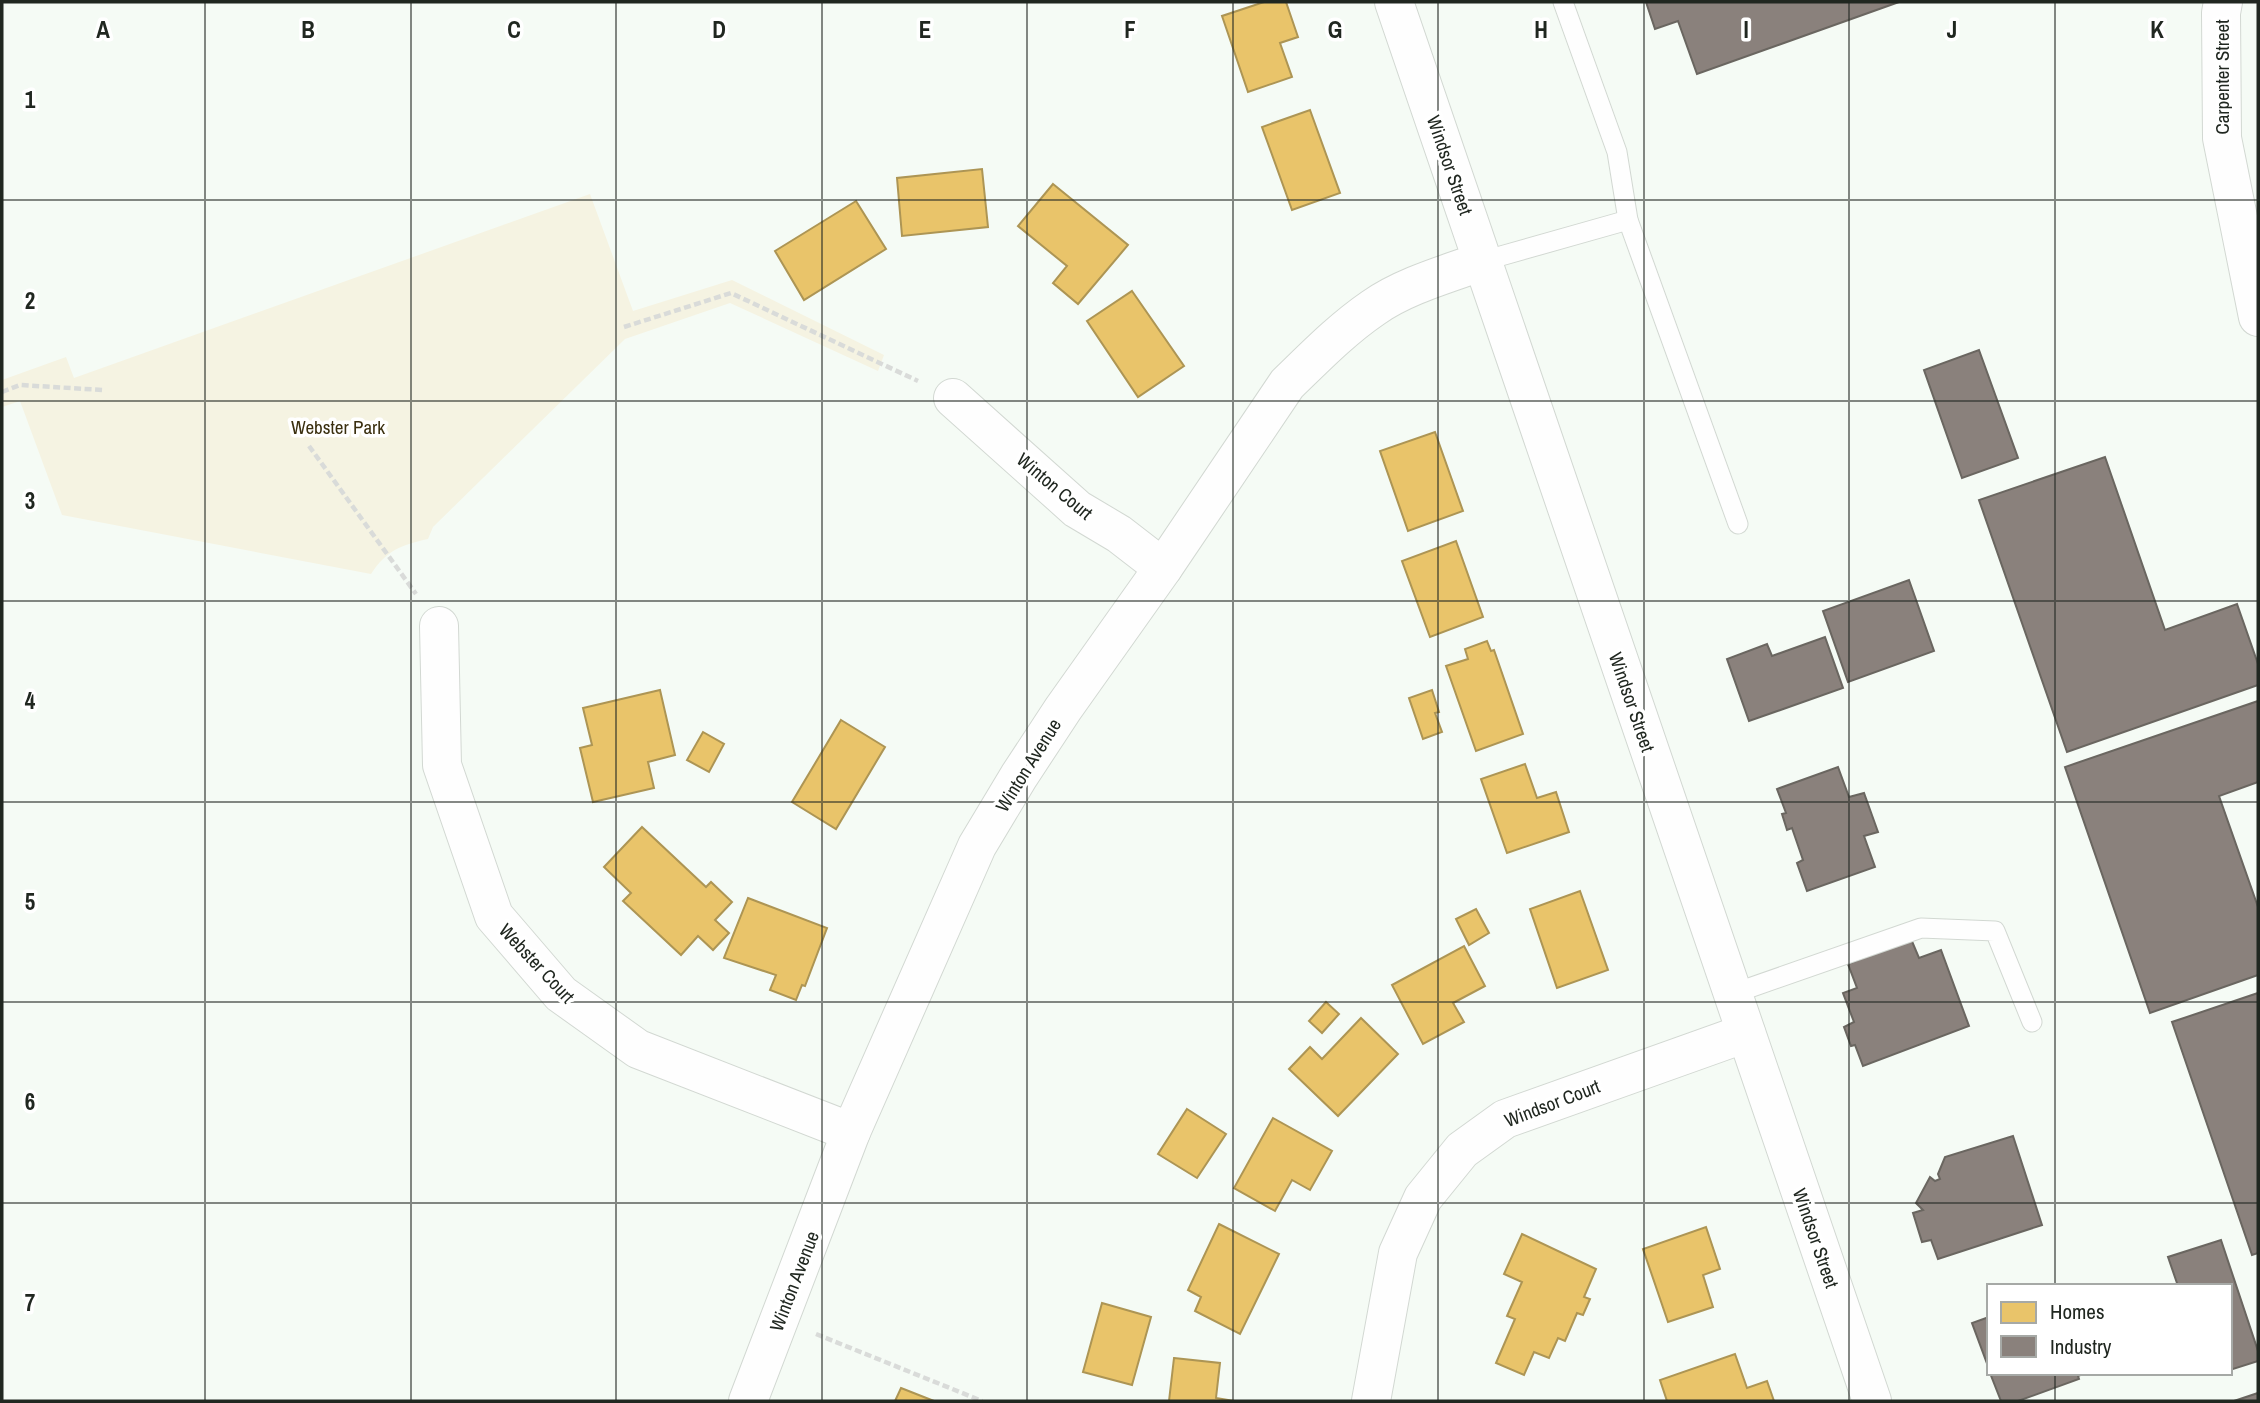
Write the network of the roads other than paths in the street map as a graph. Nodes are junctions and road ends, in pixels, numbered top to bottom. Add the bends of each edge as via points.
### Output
1 (1394, 2) edge
2 (1563, 2) edge
3 (2223, 2) edge
4 (1628, 220) junction
5 (1483, 261) junction
6 (2258, 317) edge
7 (953, 398) road end
8 (1738, 524) dead end
9 (1163, 568) junction
10 (439, 626) road end
11 (1732, 994) junction
12 (2032, 1022) dead end
13 (1746, 1033) junction
14 (851, 1132) junction
15 (748, 1401) edge
16 (1371, 1401) edge
17 (1872, 1401) edge

1 - 5 street, Windsor Street
2 - 4 lane via 1617,152
3 - 6 street, Carpenter Street via 2222,138
4 - 5 lane
4 - 8 lane
5 - 9 street, Winton Avenue via 1374,307 1329,343 1287,384
5 - 11 street, Windsor Street
7 - 9 street, Winton Court via 1077,509
9 - 14 street, Winton Avenue via 1063,709 977,846
10 - 14 street, Webster Court via 442,765 494,916 561,994 638,1049
11 - 12 lane via 1921,928 1995,930
11 - 13 street, Windsor Street
13 - 16 street, Windsor Court via 1505,1119 1462,1150 1423,1198 1398,1254
13 - 17 street, Windsor Street
14 - 15 street, Winton Avenue

